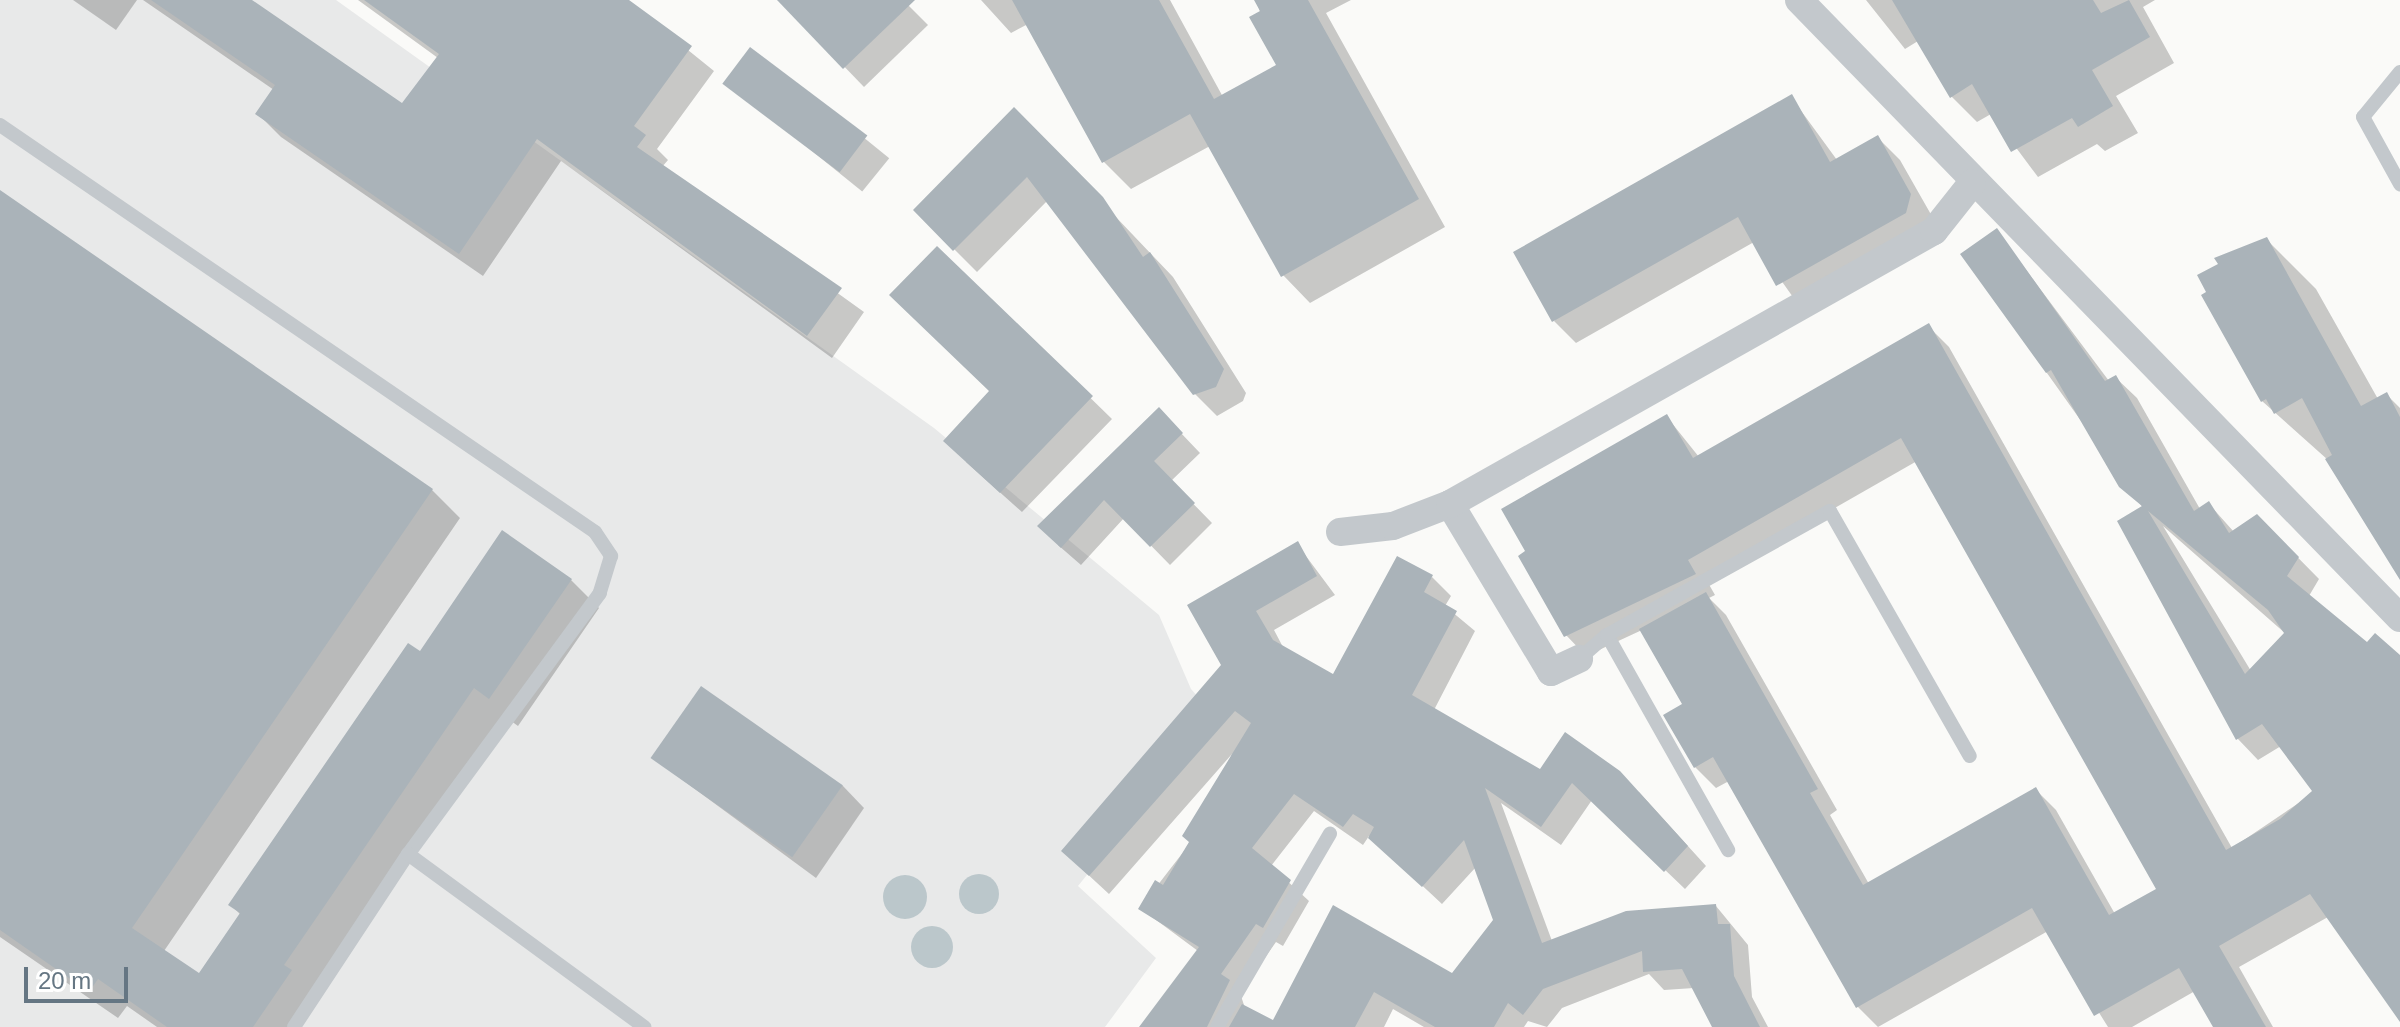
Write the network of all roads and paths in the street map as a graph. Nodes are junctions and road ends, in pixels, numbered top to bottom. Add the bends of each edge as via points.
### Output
1 (1799, 0) edge
2 (2400, 72) edge
3 (0, 125) edge
4 (1972, 183) junction
5 (2400, 184) edge
6 (1450, 504) junction
7 (1340, 532) dead end
8 (2400, 618) edge
9 (1607, 635) junction
10 (1579, 659) joint
11 (1970, 756) dead end
12 (1330, 834) dead end
13 (1728, 850) dead end
14 (408, 854) junction
15 (294, 1027) edge
16 (644, 1027) edge
17 (1217, 1027) edge

1 - 4 street
2 - 5 lane via 2363,117
3 - 14 lane via 595,532 611,556 600,593
4 - 6 street via 1934,231
4 - 8 street
6 - 7 street via 1393,526
6 - 10 street via 1551,672
9 - 10 lane
9 - 11 lane via 1830,511
9 - 13 lane
12 - 17 lane
14 - 15 lane
14 - 16 lane

